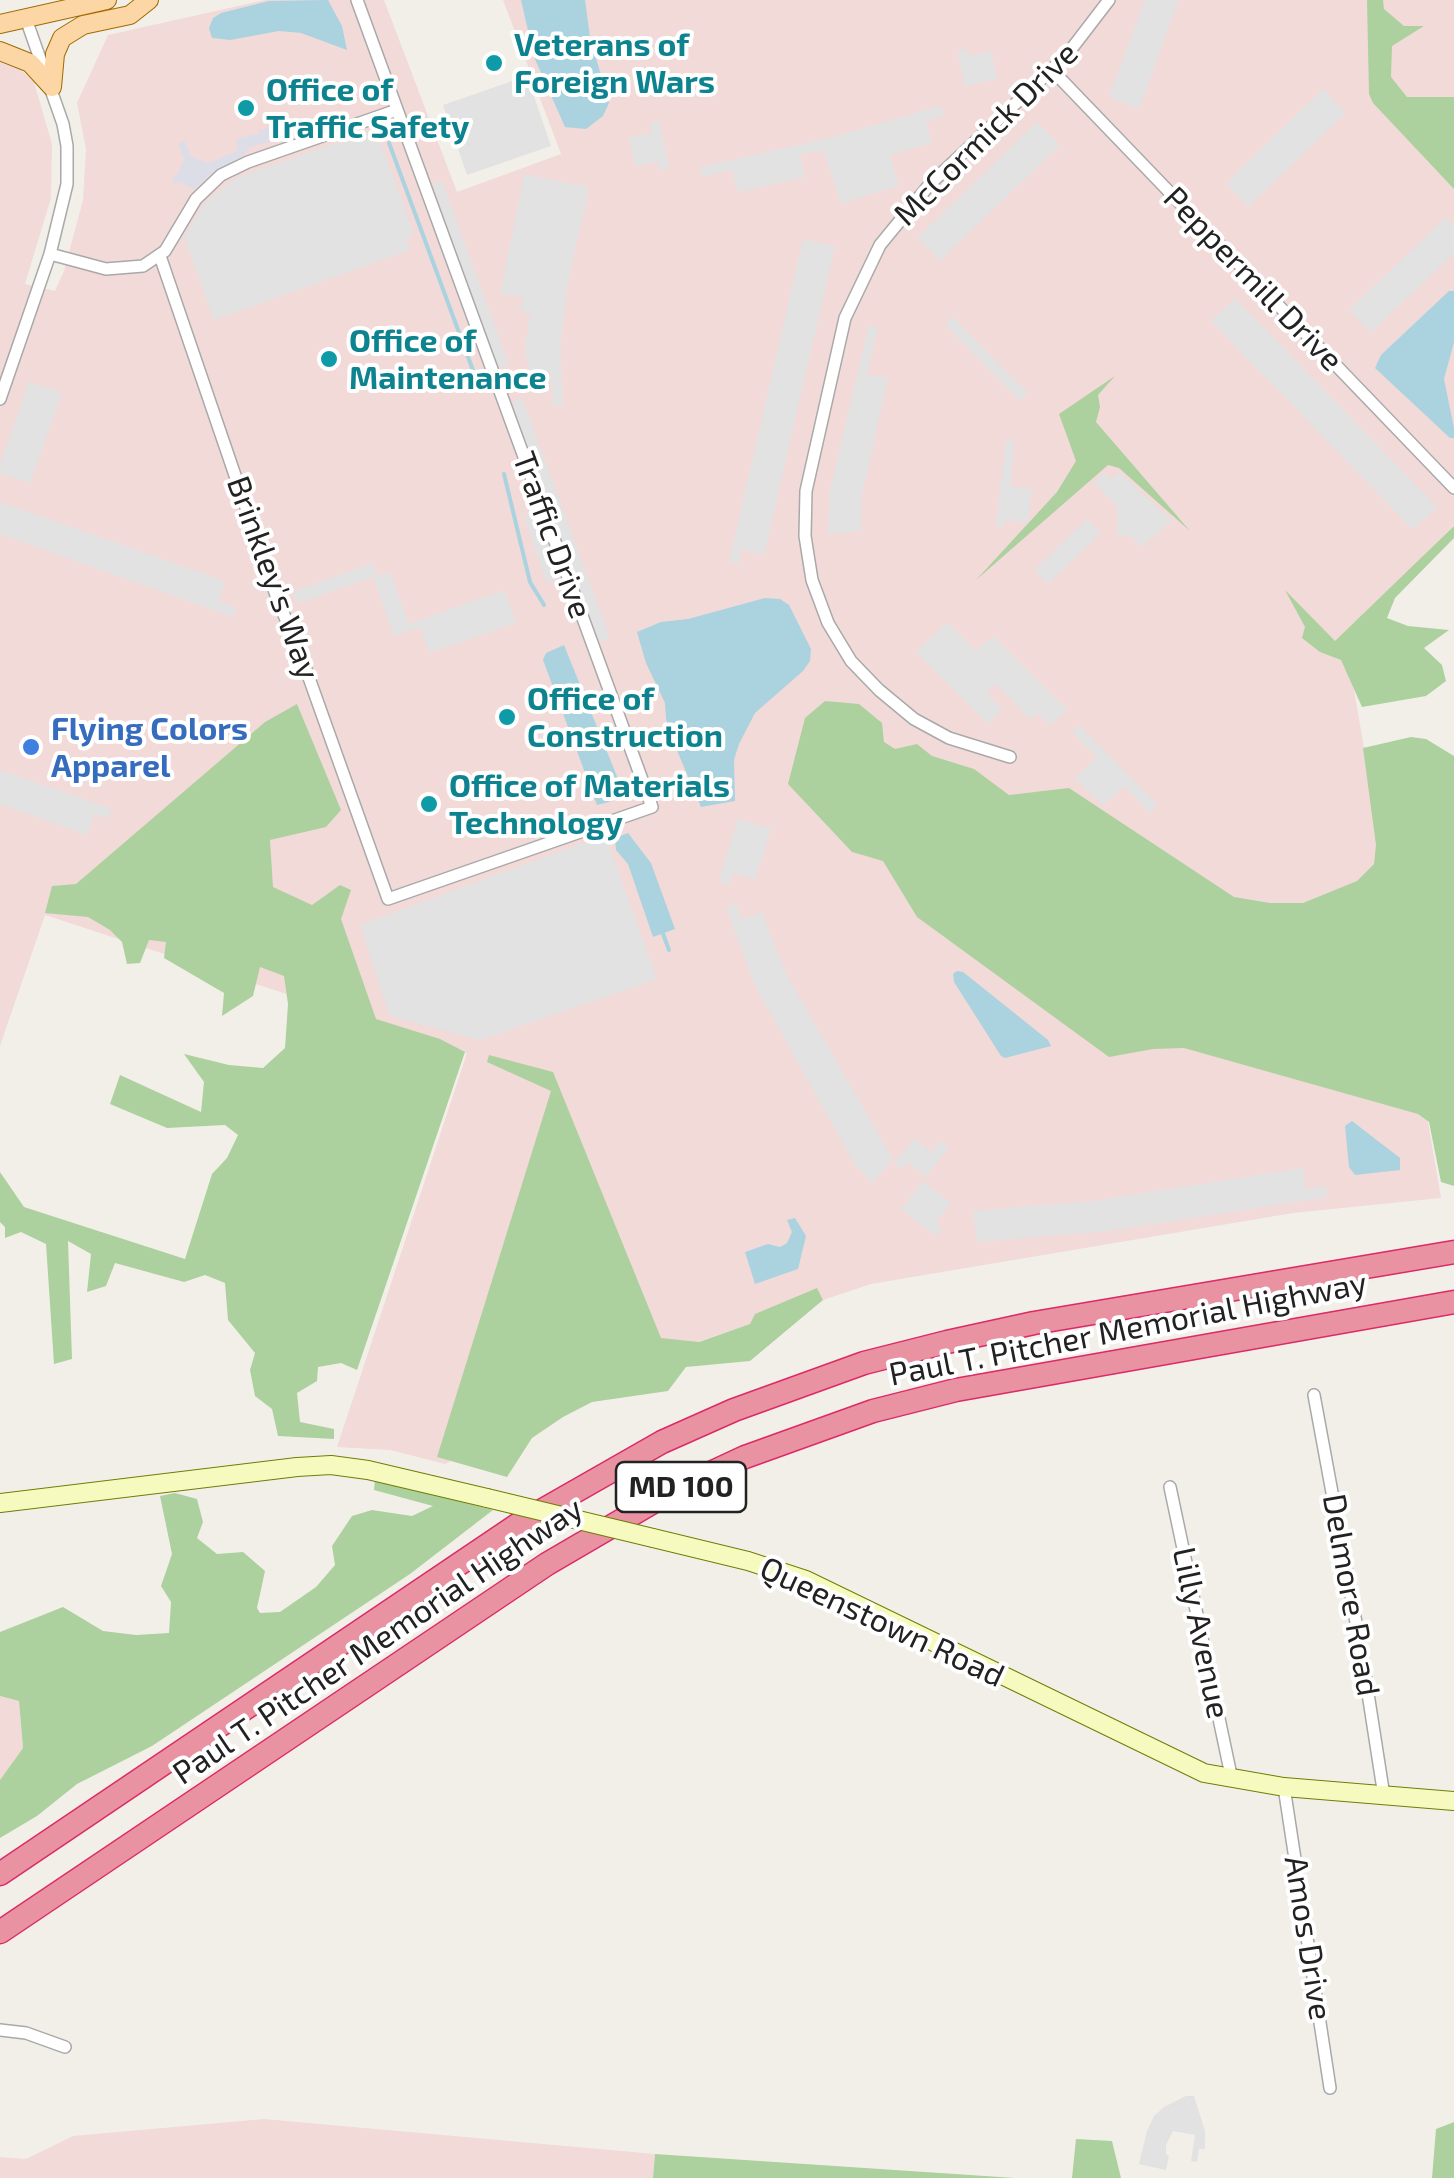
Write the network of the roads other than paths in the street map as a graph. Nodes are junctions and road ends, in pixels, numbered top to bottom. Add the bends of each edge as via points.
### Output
1 (107, 0) edge
2 (149, 0) edge
3 (356, 0) edge
4 (1109, 0) edge
5 (26, 18) junction
6 (0, 24) edge
7 (0, 51) edge
8 (1052, 70) junction
9 (52, 87) junction
10 (397, 110) junction
11 (50, 254) junction
12 (160, 256) junction
13 (0, 400) edge
14 (1454, 488) edge
15 (1010, 757) dead end
16 (388, 899) joint
17 (1454, 1252) edge
18 (1454, 1302) edge
19 (1314, 1395) dead end
20 (1170, 1487) dead end
21 (0, 1504) edge
22 (153, 1769) junction
23 (1232, 1780) junction
24 (1284, 1787) junction
25 (1384, 1796) junction
26 (1454, 1801) edge
27 (0, 1864) edge
28 (0, 1874) edge
29 (4, 1929) edge
30 (0, 2030) edge
31 (65, 2047) dead end
32 (1330, 2088) dead end

1 - 5 main road
2 - 9 main road via 130,15 62,38
3 - 10 street, Traffic Drive
4 - 8 street, McCormick Drive
5 - 6 main road
5 - 9 street
7 - 9 main road via 30,63
8 - 14 street, Peppermill Drive
8 - 15 street, McCormick Drive via 930,184 880,245 840,335 804,506 812,580 851,661 914,719
9 - 11 street via 68,168
10 - 12 street via 221,175 196,199
10 - 16 street, Traffic Drive via 652,807
11 - 12 street via 119,270
11 - 13 street
12 - 16 street, Brinkley's Way
17 - 22 highway, Paul T. Pitcher Memorial Highway / MD 100 via 947,1342 833,1373 734,1410 662,1442 520,1523
18 - 29 highway, Paul T. Pitcher Memorial Highway / MD 100 via 956,1390 745,1457 547,1564
19 - 25 street, Delmore Road
20 - 23 street, Lilly Avenue
21 - 23 street, Queenstown Road, bridge via 317,1466 368,1470 806,1580 1143,1746
22 - 27 highway
22 - 28 highway, Paul T. Pitcher Memorial Highway / MD 100
23 - 24 street, Queenstown Road
24 - 25 street, Queenstown Road
24 - 32 street, Amos Drive
25 - 26 street, Queenstown Road
30 - 31 street

